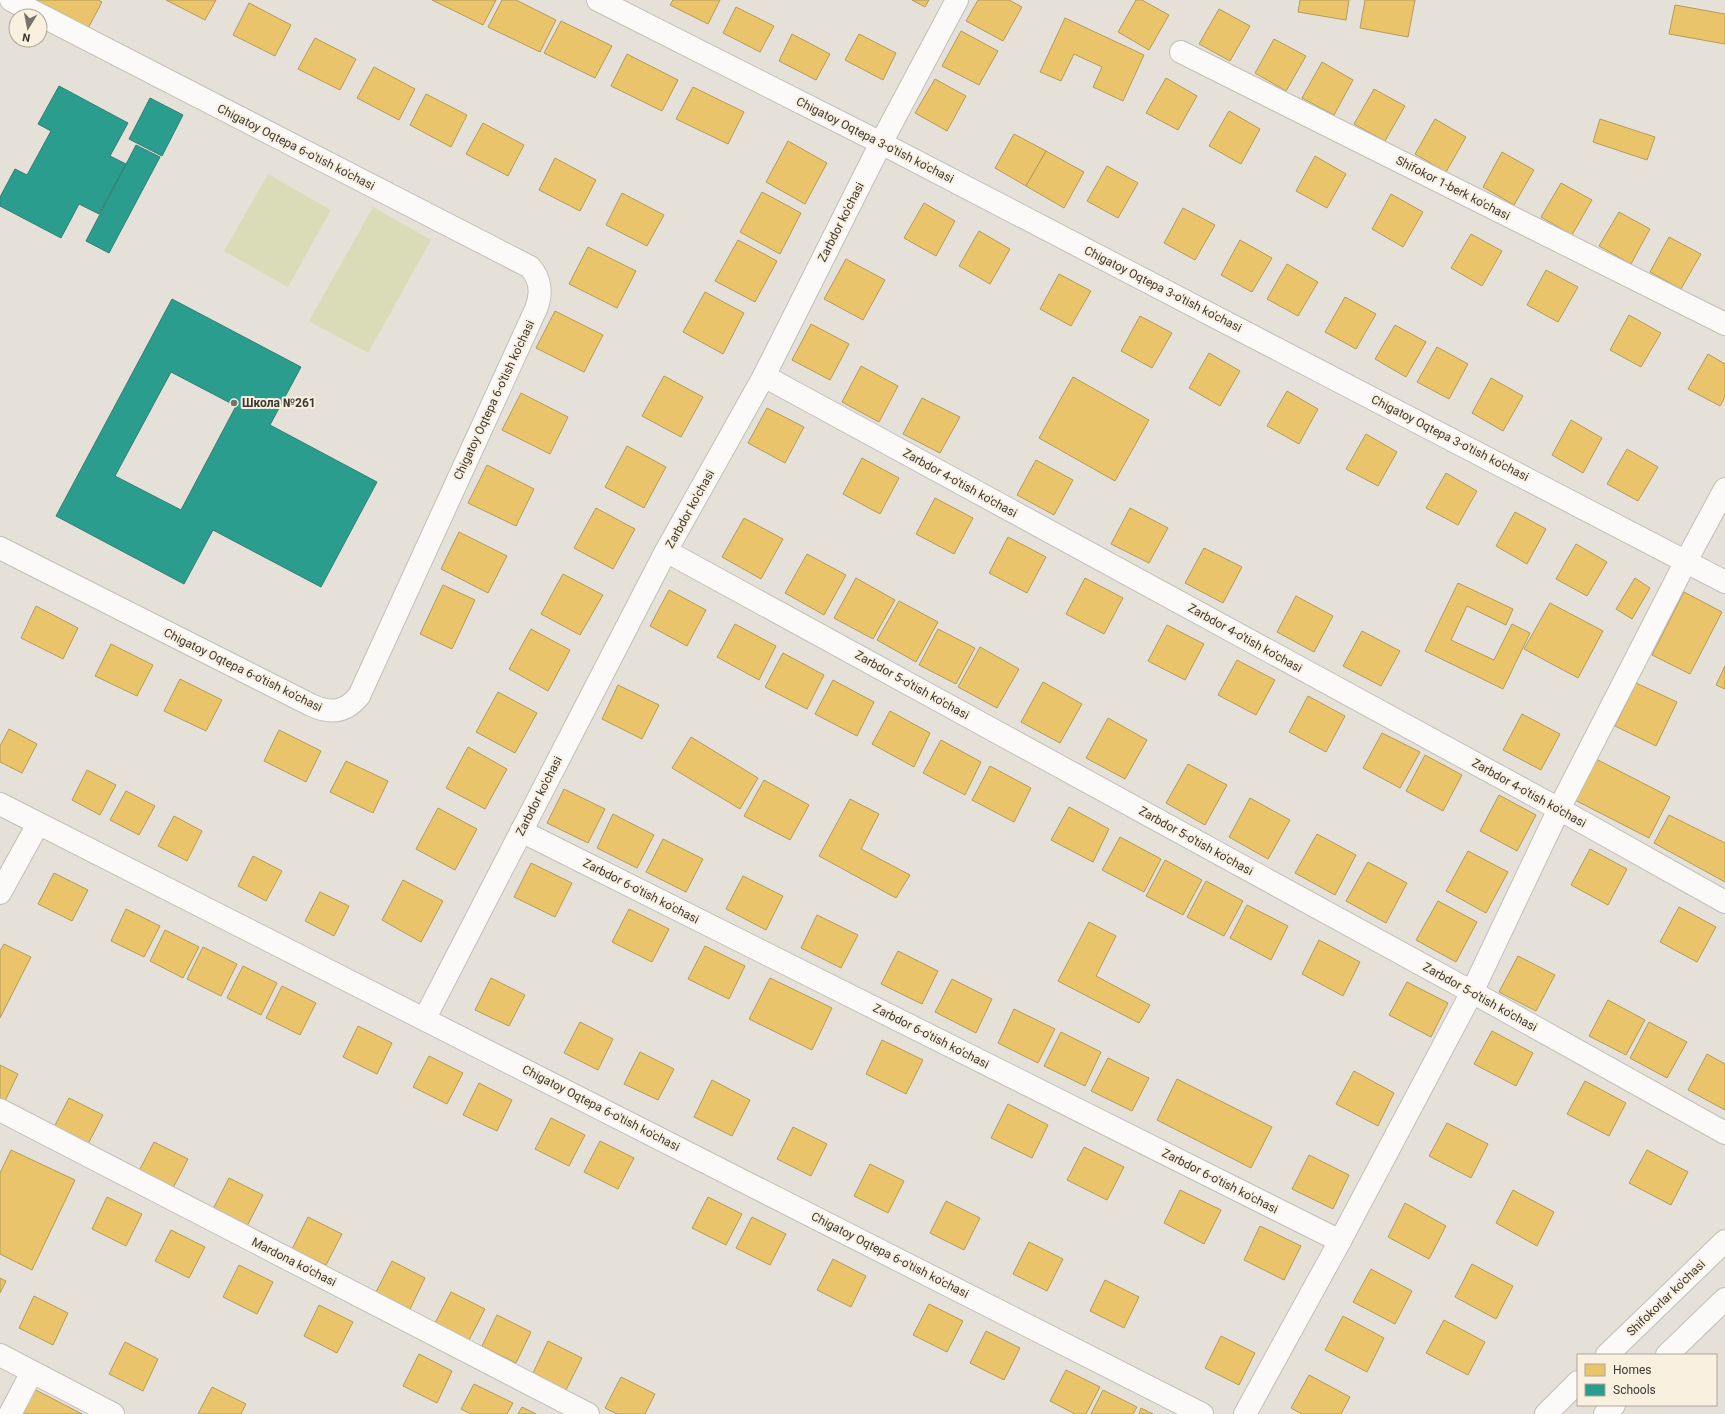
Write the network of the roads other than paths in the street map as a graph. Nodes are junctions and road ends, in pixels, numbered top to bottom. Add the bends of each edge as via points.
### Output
1 (11, 0) edge
2 (598, 0) edge
3 (957, 0) edge
4 (1181, 52) dead end
5 (881, 143) junction
6 (1725, 324) edge
7 (764, 376) junction
8 (1725, 489) edge
9 (0, 548) edge
10 (666, 551) junction
11 (1686, 561) junction
12 (1725, 582) edge
13 (0, 804) edge
14 (1559, 809) junction
15 (38, 824) junction
16 (521, 831) junction
17 (0, 893) edge
18 (1725, 902) edge
19 (1472, 992) junction
20 (425, 1018) junction
21 (0, 1110) edge
22 (1725, 1133) edge
23 (1340, 1241) junction
24 (1725, 1241) edge
25 (1725, 1299) edge
26 (1608, 1354) edge
27 (1668, 1354) edge
28 (0, 1355) edge
29 (32, 1372) junction
30 (1577, 1383) edge
31 (1613, 1406) edge
32 (1625, 1406) edge
33 (1552, 1412) edge
34 (10, 1414) edge
35 (113, 1414) edge
36 (588, 1414) edge
37 (1202, 1414) edge
38 (1245, 1414) edge
39 (1605, 1414) edge
40 (1631, 1414) edge

1 - 9 street, Chigatoy Oqtepa 6-o'tish ko'chasi via 530,267 537,277 540,293 533,316 359,696 342,709 322,710 311,705
2 - 5 street, Chigatoy Oqtepa 3-o'tish ko'chasi
3 - 5 street, Zarbdor ko'chasi
4 - 6 street, Shifokor 1-berk ko'chasi
5 - 7 street, Zarbdor ko'chasi
5 - 11 street, Chigatoy Oqtepa 3-o'tish ko'chasi
7 - 10 street, Zarbdor ko'chasi
7 - 14 street, Zarbdor 4-o'tish ko'chasi
8 - 11 street
10 - 16 street, Zarbdor ko'chasi
10 - 19 street, Zarbdor 5-o'tish ko'chasi
11 - 12 street, Chigatoy Oqtepa 3-o'tish ko'chasi
11 - 14 street
13 - 15 street, Chigatoy Oqtepa 6-o'tish ko'chasi
14 - 18 street, Zarbdor 4-o'tish ko'chasi
14 - 19 street
15 - 17 street
15 - 20 street, Chigatoy Oqtepa 6-o'tish ko'chasi
16 - 20 street, Zarbdor ko'chasi
16 - 23 street, Zarbdor 6-o'tish ko'chasi
19 - 22 street, Zarbdor 5-o'tish ko'chasi
19 - 23 street
20 - 37 street, Chigatoy Oqtepa 6-o'tish ko'chasi
21 - 36 street, Mardona ko'chasi
23 - 38 street
24 - 26 street, Shifokorlar ko'chasi
25 - 27 street
28 - 29 street
29 - 34 street
29 - 35 street
30 - 33 street
31 - 39 street
32 - 40 street

